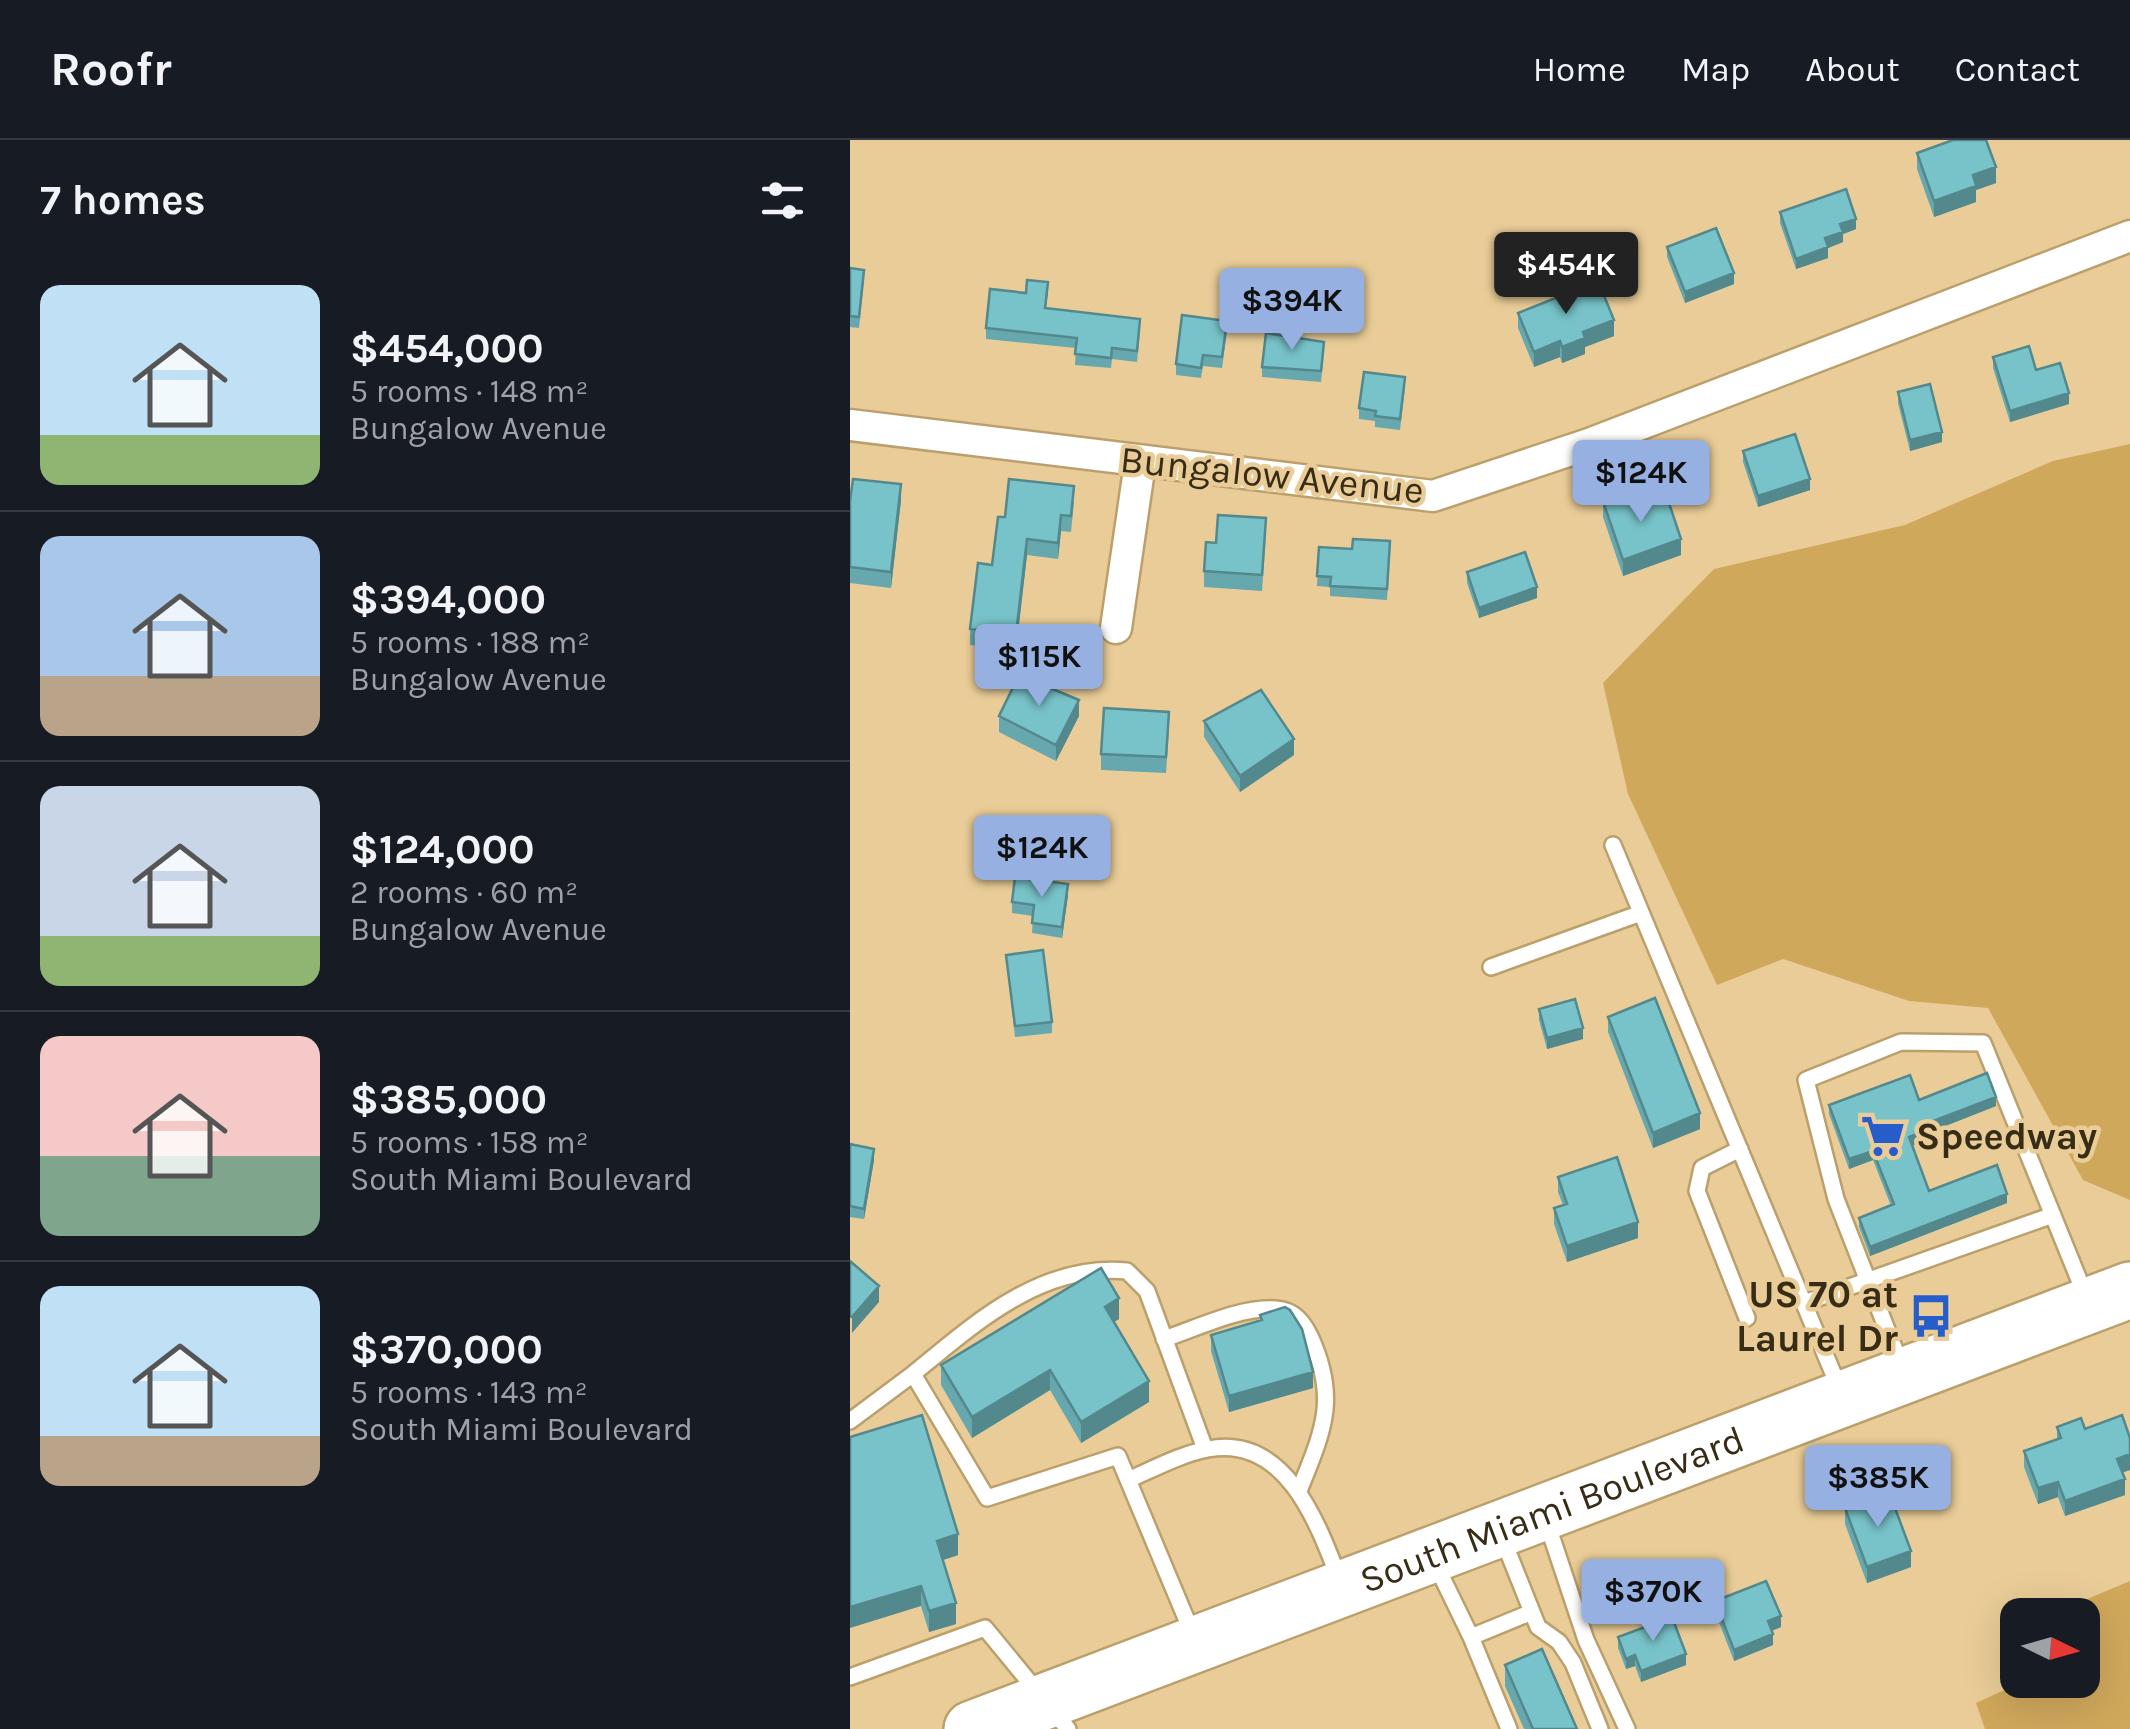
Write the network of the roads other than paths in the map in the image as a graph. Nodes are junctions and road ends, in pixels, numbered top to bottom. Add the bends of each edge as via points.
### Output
1 (2130, 236) edge
2 (850, 425) edge
3 (1140, 463) junction
4 (1116, 628) dead end
5 (1613, 845) dead end
6 (1641, 912) junction
7 (1491, 967) dead end
8 (1740, 1150) junction
9 (2053, 1215) junction
10 (1868, 1279) junction
11 (2110, 1297) edge
12 (1804, 1302) junction
13 (1747, 1318) dead end
14 (1164, 1339) junction
15 (913, 1374) junction
16 (1904, 1375) junction
17 (1844, 1398) junction
18 (850, 1422) edge
19 (1205, 1449) junction
20 (1128, 1480) junction
21 (1299, 1491) junction
22 (1521, 1520) junction
23 (1431, 1555) junction
24 (1343, 1588) junction
25 (1532, 1612) junction
26 (1471, 1637) junction
27 (1197, 1644) junction
28 (850, 1677) edge
29 (1058, 1714) edge
30 (972, 1729) edge
31 (1509, 1729) edge
32 (1600, 1729) edge
33 (1627, 1729) edge

1 - 3 street, Bungalow Avenue via 1589,444 1433,496
2 - 3 street, Bungalow Avenue
3 - 4 street
5 - 6 lane
6 - 7 lane
6 - 8 lane
8 - 12 lane
8 - 13 lane via 1702,1168 1697,1191
9 - 10 lane
9 - 10 lane via 1983,1043 1901,1042 1806,1080 1836,1199
9 - 11 lane
10 - 12 lane
10 - 16 lane
11 - 16 highway, South Miami Boulevard
12 - 17 lane
14 - 15 lane via 1138,1278 1108,1269 1032,1287
14 - 19 lane
14 - 21 lane via 1250,1310 1281,1309 1302,1319 1326,1370 1326,1388 1322,1433
15 - 18 lane
15 - 20 lane via 988,1498 1118,1456
16 - 17 highway, South Miami Boulevard
17 - 22 highway, South Miami Boulevard
19 - 20 lane
19 - 21 lane via 1245,1450 1276,1467
20 - 27 lane
21 - 24 lane
22 - 23 highway, South Miami Boulevard
22 - 25 lane
22 - 33 lane
23 - 24 highway, South Miami Boulevard
23 - 26 lane
24 - 27 highway, South Miami Boulevard
25 - 26 lane
25 - 32 lane via 1572,1663
26 - 31 lane
27 - 29 highway, South Miami Boulevard
28 - 29 lane via 985,1628
29 - 30 highway, South Miami Boulevard

